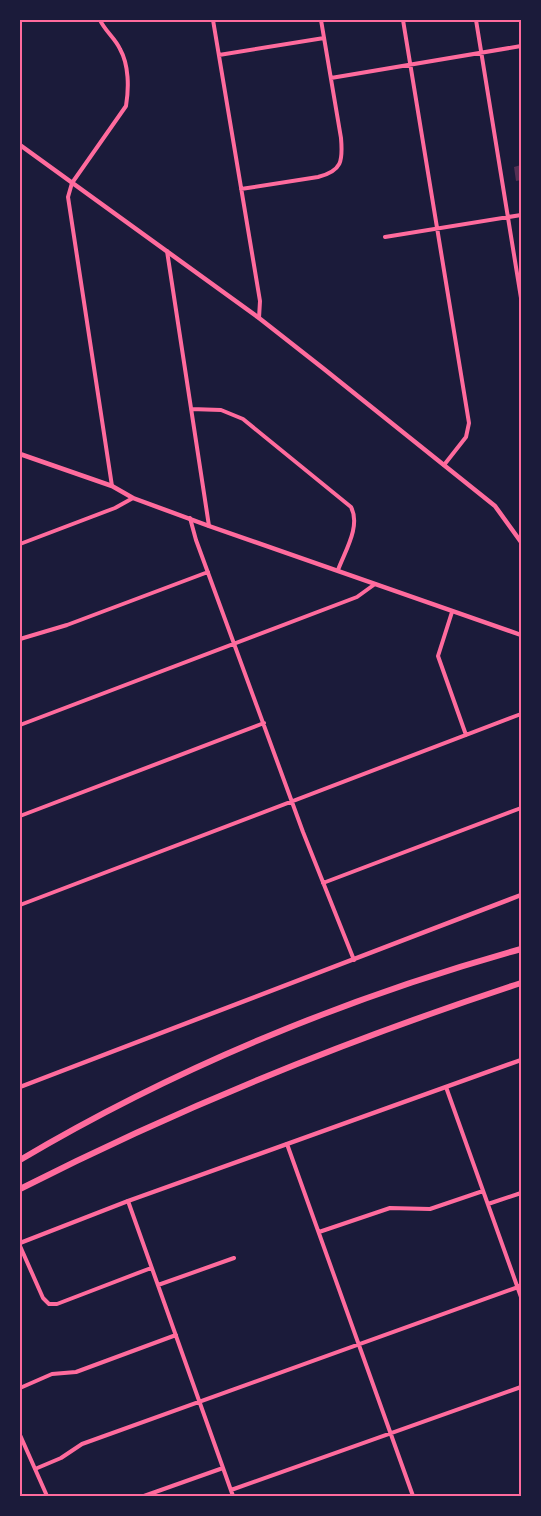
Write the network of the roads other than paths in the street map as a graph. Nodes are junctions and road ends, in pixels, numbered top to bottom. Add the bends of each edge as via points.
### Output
1 (100, 20) edge
2 (212, 20) edge
3 (321, 20) edge
4 (404, 20) edge
5 (476, 20) edge
6 (324, 38) junction
7 (521, 46) edge
8 (481, 53) junction
9 (218, 55) junction
10 (411, 65) junction
11 (331, 78) junction
12 (20, 145) edge
13 (72, 184) junction
14 (241, 189) junction
15 (521, 215) edge
16 (508, 217) junction
17 (438, 229) junction
18 (385, 237) dead end
19 (167, 251) junction
20 (521, 298) edge
21 (258, 318) junction
22 (191, 409) junction
23 (20, 454) edge
24 (444, 465) junction
25 (112, 486) junction
26 (133, 498) junction
27 (190, 518) junction
28 (209, 526) junction
29 (521, 542) edge
30 (20, 544) edge
31 (338, 570) junction
32 (208, 572) junction
33 (375, 584) junction
34 (452, 612) junction
35 (521, 635) edge
36 (20, 639) edge
37 (234, 644) junction
38 (521, 714) edge
39 (264, 723) junction
40 (20, 726) edge
41 (466, 735) junction
42 (293, 801) junction
43 (521, 808) edge
44 (20, 816) edge
45 (323, 883) junction
46 (521, 895) edge
47 (20, 905) edge
48 (521, 949) edge
49 (354, 960) junction
50 (521, 983) edge
51 (521, 1060) edge
52 (446, 1086) junction
53 (20, 1087) edge
54 (287, 1144) junction
55 (20, 1160) edge
56 (20, 1189) edge
57 (483, 1191) junction
58 (521, 1193) edge
59 (128, 1201) junction
60 (488, 1204) junction
61 (318, 1232) junction
62 (20, 1244) edge
63 (234, 1258) dead end
64 (151, 1268) junction
65 (158, 1285) junction
66 (519, 1286) edge
67 (521, 1297) edge
68 (176, 1335) junction
69 (359, 1344) junction
70 (20, 1388) edge
71 (521, 1388) edge
72 (200, 1401) junction
73 (391, 1434) junction
74 (20, 1435) edge
75 (22, 1447) edge
76 (223, 1468) junction
77 (35, 1469) junction
78 (231, 1490) junction
79 (47, 1496) edge
80 (144, 1496) edge
81 (233, 1496) edge
82 (413, 1496) edge

1 - 13 street via 124,59 128,93 126,106
2 - 9 street
3 - 6 street
4 - 10 street
5 - 8 street
6 - 9 street
6 - 11 street
7 - 8 street
8 - 10 street
8 - 16 street
9 - 14 street
10 - 11 street
10 - 17 street
11 - 14 street via 343,154 339,166 330,174 318,177
12 - 13 street
13 - 19 street
13 - 25 street via 68,197
14 - 21 street via 260,301
15 - 16 street
16 - 17 street
16 - 20 street
17 - 18 street
17 - 24 street via 469,423 466,437
19 - 21 street
19 - 22 street
21 - 24 street
22 - 28 street
22 - 31 street via 221,410 243,419 352,507 356,516 354,527
23 - 25 street
24 - 29 street via 495,506
25 - 26 street
26 - 27 street
26 - 30 street
27 - 28 street
27 - 32 street
28 - 31 street
31 - 33 street
32 - 36 street via 67,625
32 - 37 street
33 - 34 street
33 - 37 street via 357,597
34 - 35 street
34 - 41 street via 438,656
37 - 39 street
37 - 40 street
38 - 41 street
39 - 42 street
39 - 44 street
41 - 42 street
42 - 45 street
42 - 47 street
43 - 45 street
45 - 49 street
46 - 49 street
48 - 55 highway via 366,999 244,1048 132,1100
49 - 53 street
50 - 56 highway via 404,1023 278,1072
51 - 52 street
52 - 54 street
52 - 57 street
54 - 59 street
54 - 61 street
57 - 60 street
57 - 61 street via 430,1209 390,1208
58 - 60 street
59 - 62 street
59 - 64 street
60 - 66 street
61 - 69 street
62 - 64 street via 49,1304 57,1304
63 - 65 street
64 - 65 street
65 - 68 street
66 - 67 street
66 - 69 street
68 - 70 street via 76,1372 52,1374
68 - 72 street
69 - 72 street
69 - 73 street
71 - 73 street
72 - 76 street
72 - 77 street via 82,1444
73 - 78 street
73 - 82 street
74 - 75 street
75 - 77 street
76 - 78 street
76 - 80 street
77 - 79 street
78 - 81 street

